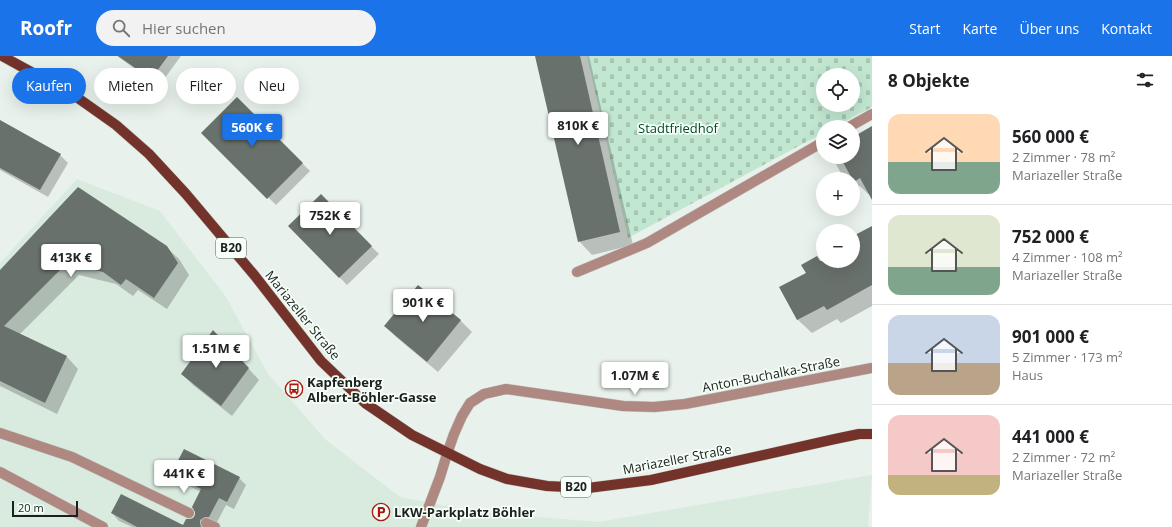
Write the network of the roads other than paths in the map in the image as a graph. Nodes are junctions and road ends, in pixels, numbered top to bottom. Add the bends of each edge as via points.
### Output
1 (2, 56) edge
2 (872, 114) edge
3 (860, 121) edge
4 (816, 146) edge
5 (577, 272) dead end
6 (872, 368) edge
7 (0, 433) edge
8 (872, 434) edge
9 (447, 454) junction
10 (0, 472) edge
11 (427, 512) junction
12 (189, 514) dead end
13 (103, 527) edge
14 (421, 527) edge
15 (426, 527) edge

1 - 9 main road, Mariazeller Straße / B20 via 74,96 149,154 255,276 321,361 365,403 412,435
2 - 3 street
4 - 5 street via 647,243
6 - 9 street, Anton-Buchalka-Straße via 685,404 654,407 623,406 506,390 484,394 470,403
7 - 12 street via 72,457
8 - 9 main road, Mariazeller Straße / B20 via 859,434 651,480 588,488 547,486 507,479
9 - 11 street, Anton-Buchalka-Straße
10 - 13 street
11 - 14 street, Anton-Buchalka-Straße
11 - 15 street

